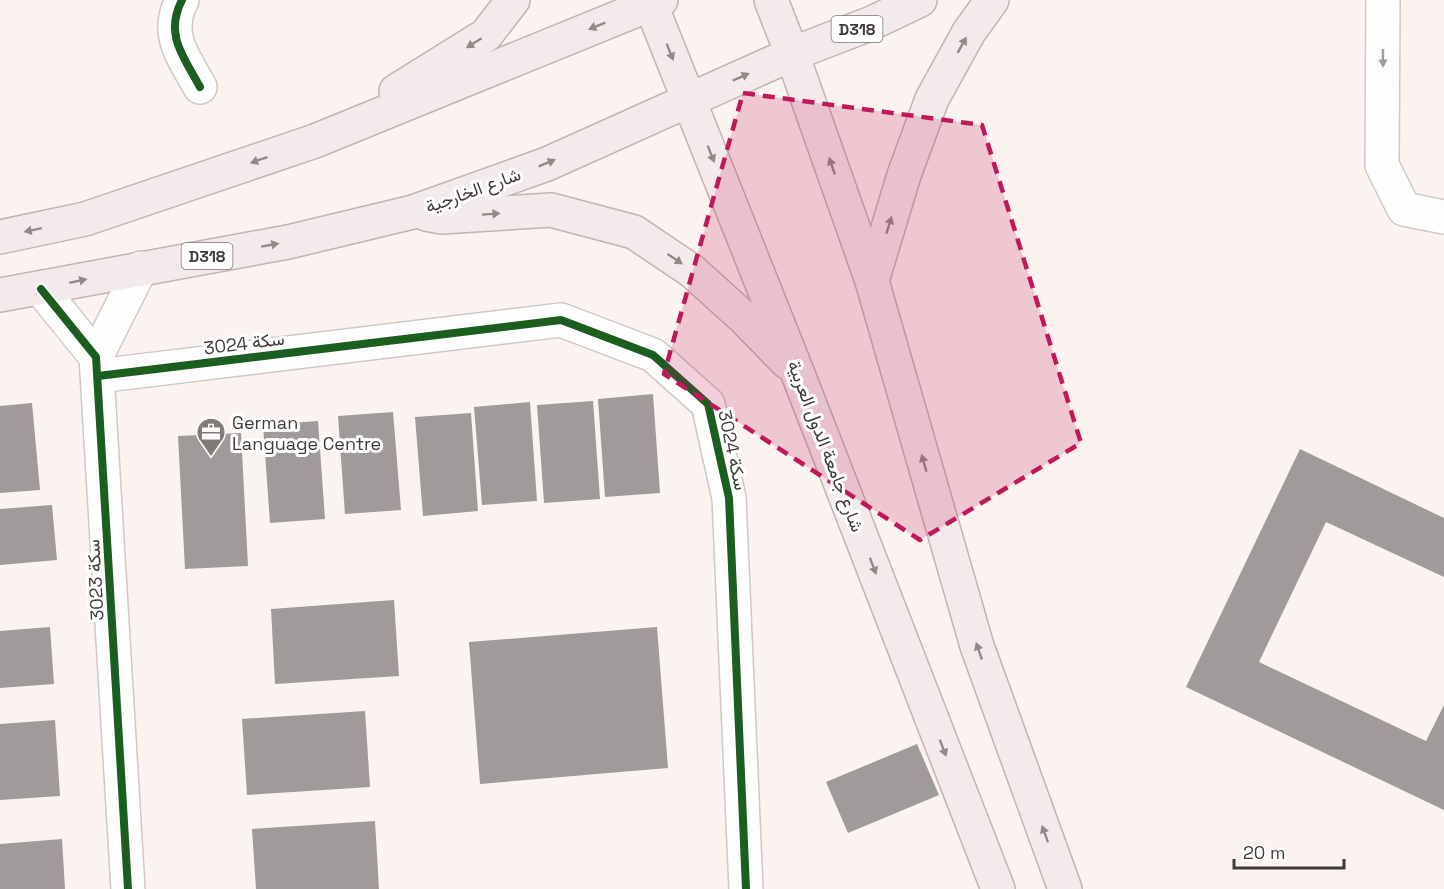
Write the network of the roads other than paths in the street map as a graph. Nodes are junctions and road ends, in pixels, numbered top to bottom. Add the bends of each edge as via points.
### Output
1 (182, 0) edge
2 (513, 0) edge
3 (771, 0) edge
4 (920, 0) edge
5 (992, 0) edge
6 (1383, 0) edge
7 (654, 1) edge
8 (792, 54) junction
9 (200, 87) dead end
10 (690, 99) junction
11 (315, 141) junction
12 (413, 212) junction
13 (1444, 217) edge
14 (0, 237) edge
15 (141, 268) junction
16 (872, 281) junction
17 (41, 289) junction
18 (0, 295) edge
19 (97, 367) junction
20 (798, 374) junction
21 (128, 889) edge
22 (746, 889) edge
23 (998, 889) edge
24 (1065, 889) edge

1 - 9 street via 173,23 176,42
2 -> 11 main road via 486,35
3 - 8 main road
4 - 8 main road, شارع الخارجية / D318
16 -> 5 main road via 932,99 969,32
6 -> 13 street via 1382,165 1404,209
7 -> 10 main road, شارع جامعة الدول العربية
7 -> 11 main road
10 -> 8 main road, شارع الخارجية / D318
16 -> 8 main road
12 -> 10 main road, شارع الخارجية / D318 via 547,164
10 -> 20 main road, شارع جامعة الدول العربية
11 -> 14 main road via 85,219
15 -> 12 main road, شارع الخارجية / D318 via 288,242
12 -> 20 main road via 442,218 551,210 634,232 692,271
17 -> 15 main road, شارع الخارجية / D318
15 - 19 street
24 -> 16 main road via 977,646
17 - 18 main road, شارع الخارجية / D318
17 - 19 street
19 - 21 street, سكة 3023
19 - 22 street, سكة 3024 via 561,320 653,355 708,404 729,498
20 -> 23 main road, شارع جامعة الدول العربية

